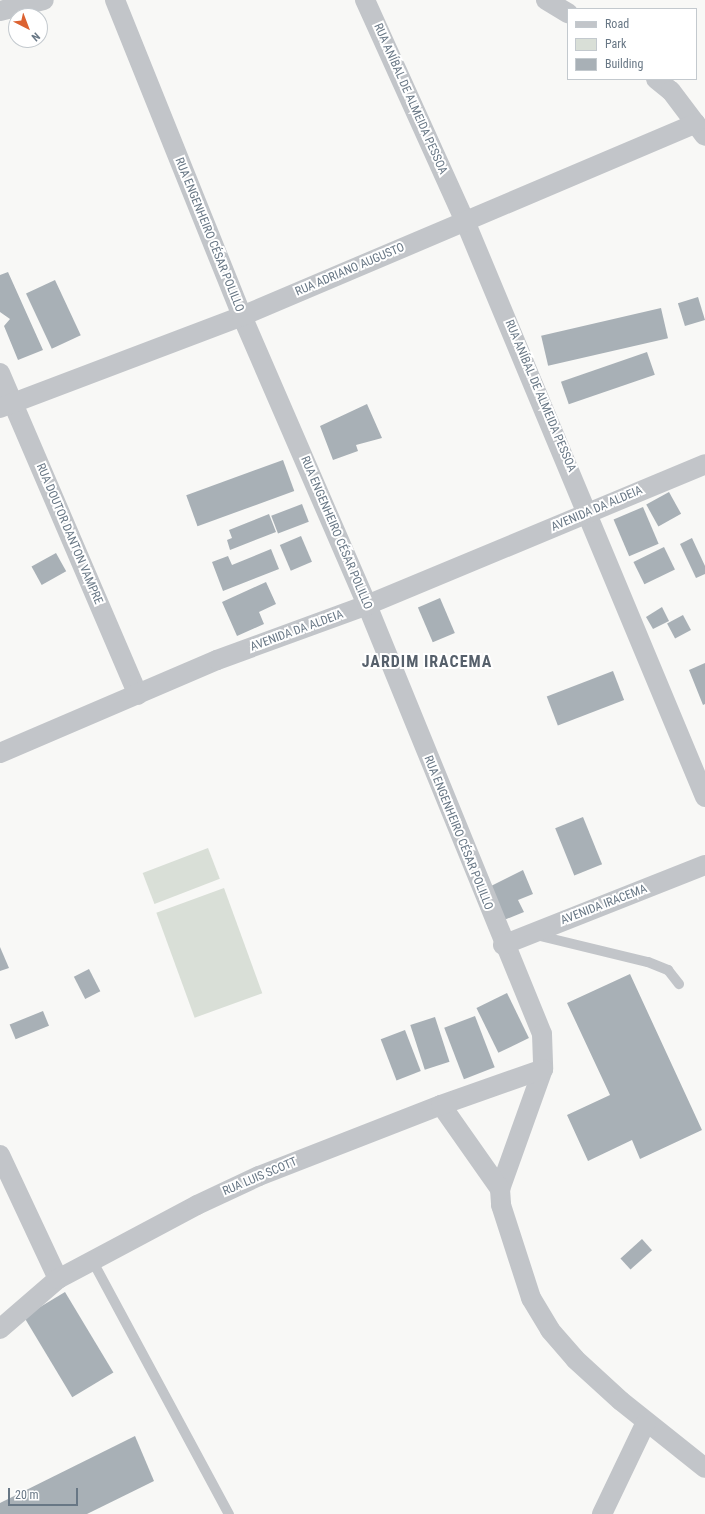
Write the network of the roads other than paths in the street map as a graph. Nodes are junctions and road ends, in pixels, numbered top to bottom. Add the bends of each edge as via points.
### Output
1 (44, 0) edge
2 (115, 0) edge
3 (365, 0) edge
4 (546, 0) edge
5 (0, 11) edge
6 (567, 12) edge
7 (657, 80) edge
8 (701, 130) edge
9 (465, 221) junction
10 (242, 316) junction
11 (0, 373) edge
12 (6, 406) edge
13 (705, 464) edge
14 (590, 513) junction
15 (367, 605) junction
16 (138, 695) junction
17 (0, 753) edge
18 (705, 797) edge
19 (705, 865) edge
20 (530, 934) junction
21 (502, 945) junction
22 (679, 984) dead end
23 (543, 1069) junction
24 (441, 1105) junction
25 (0, 1155) edge
26 (500, 1189) junction
27 (92, 1260) junction
28 (58, 1279) junction
29 (0, 1329) edge
30 (646, 1422) junction
31 (705, 1468) edge
32 (229, 1514) edge
33 (602, 1514) edge

1 - 5 street
2 - 10 street, RUA ENGENHEIRO CÉSAR POLILLO
3 - 9 street, RUA ANÍBAL DE ALMEIDA PESSOA
4 - 6 street
7 - 8 street via 671,91
8 - 9 street, RUA ADRIANO AUGUSTO
9 - 10 street, RUA ADRIANO AUGUSTO
9 - 14 street, RUA ANÍBAL DE ALMEIDA PESSOA
10 - 12 street, RUA ADRIANO AUGUSTO
10 - 15 street, RUA ENGENHEIRO CÉSAR POLILLO
11 - 12 street, RUA DOUTOR DANTON VAMPRE
12 - 16 street, RUA DOUTOR DANTON VAMPRE
13 - 14 street, AVENIDA DA ALDEIA
14 - 15 street, AVENIDA DA ALDEIA
14 - 18 street, RUA ANÍBAL DE ALMEIDA PESSOA
15 - 16 street, AVENIDA DA ALDEIA via 217,660
15 - 21 street, RUA ENGENHEIRO CÉSAR POLILLO
16 - 17 street, AVENIDA DA ALDEIA
19 - 20 street, AVENIDA IRACEMA
20 - 21 street, AVENIDA IRACEMA
20 - 22 lane via 648,962 668,970
21 - 23 street, RUA ENGENHEIRO CÉSAR POLILLO via 542,1034
23 - 24 street, RUA LUIS SCOTT
23 - 26 street
24 - 26 street
24 - 27 street, RUA LUIS SCOTT via 259,1176
25 - 28 street
26 - 30 street via 501,1205 518,1264 531,1298 550,1330 575,1359
27 - 28 street, RUA LUIS SCOTT
27 - 32 lane
28 - 29 street, RUA LUIS SCOTT
30 - 31 street
30 - 33 street

